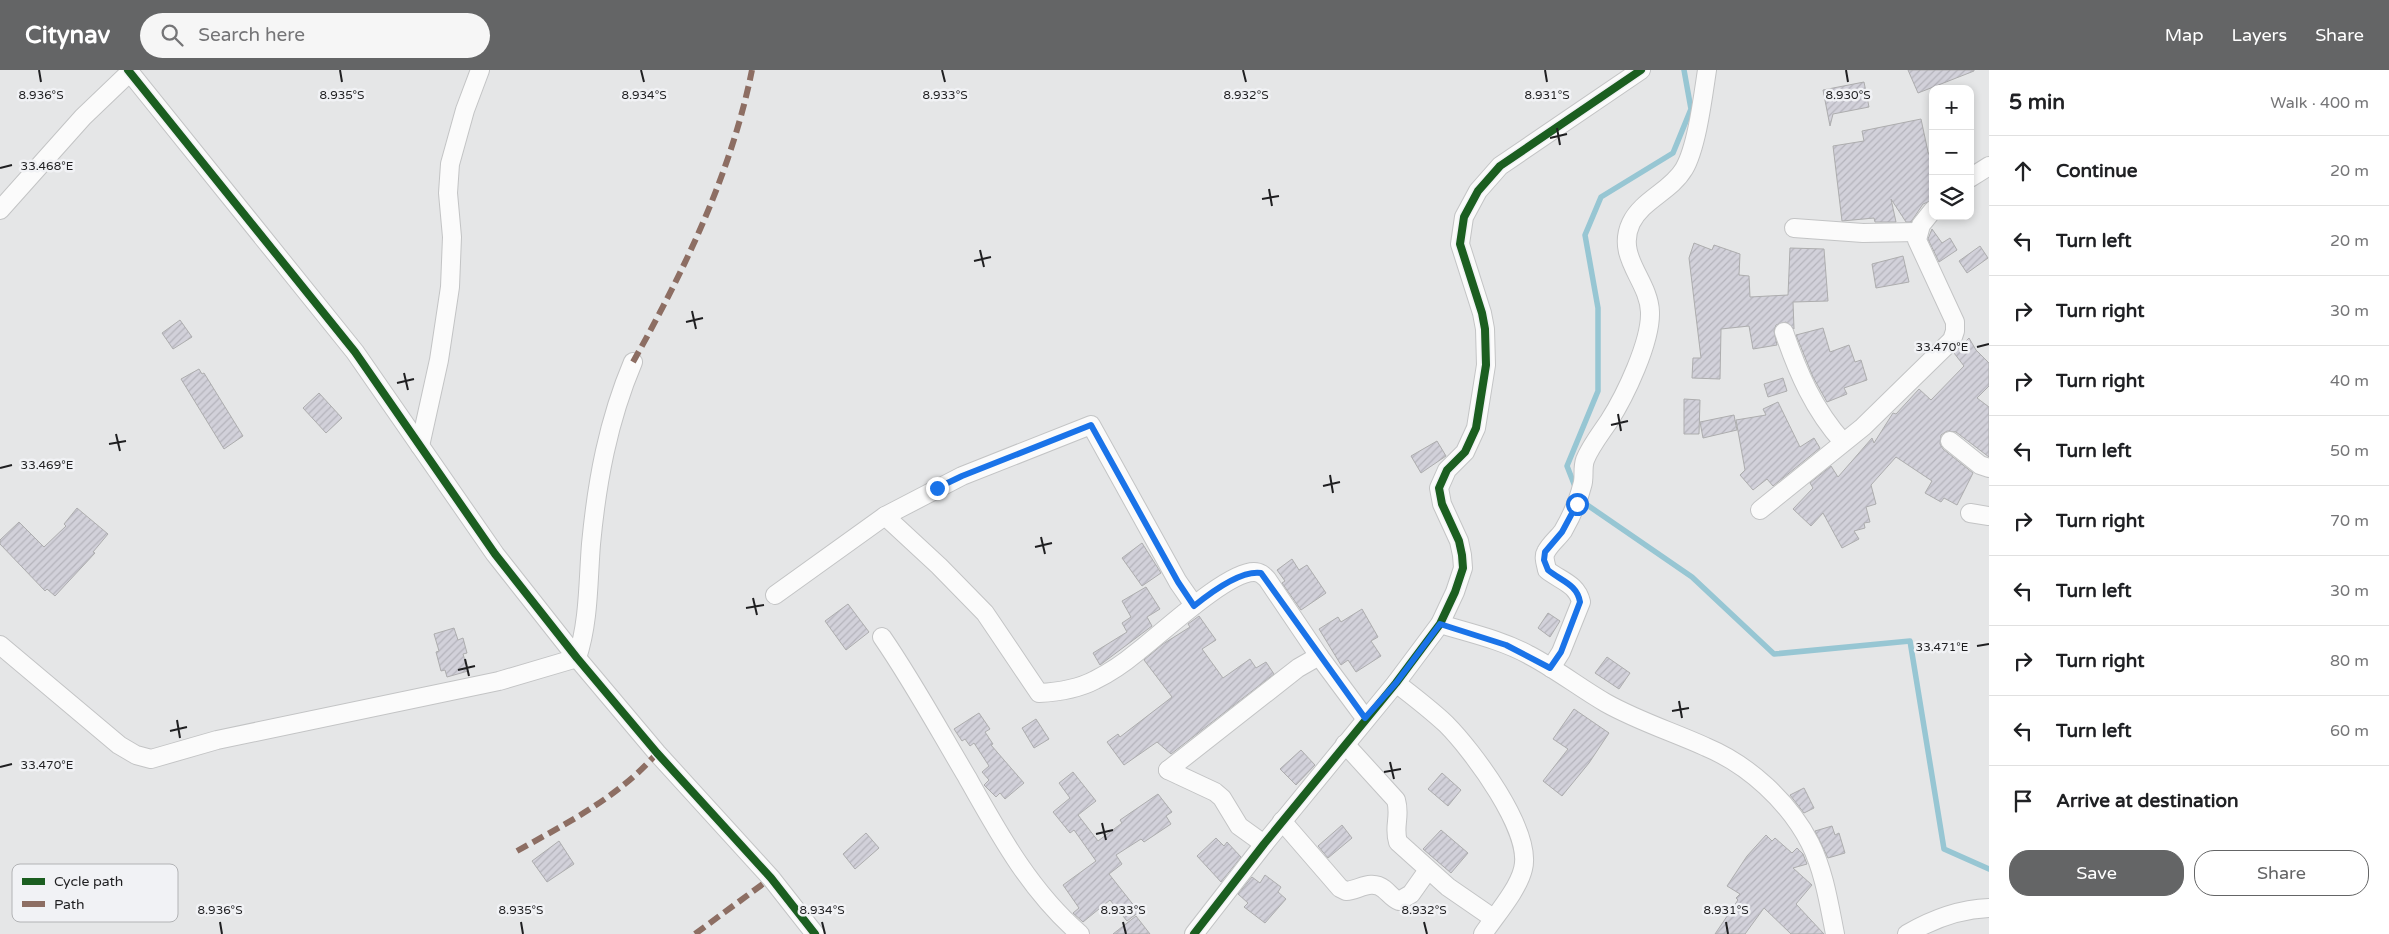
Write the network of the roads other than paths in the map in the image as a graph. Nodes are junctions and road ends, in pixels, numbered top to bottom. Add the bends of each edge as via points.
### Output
1 (480, 70) edge
2 (1641, 70) edge
3 (1707, 70) edge
4 (129, 71) edge
5 (1989, 166) edge
6 (1974, 175) edge
7 (0, 210) edge
8 (1929, 215) edge
9 (1794, 228) dead end
10 (1918, 232) junction
11 (1784, 332) dead end
12 (633, 362) dead end
13 (1950, 440) dead end
14 (1843, 442) junction
15 (420, 446) junction
16 (1989, 468) edge
17 (1760, 510) dead end
18 (1970, 513) dead end
19 (885, 516) junction
20 (1989, 516) edge
21 (774, 595) dead end
22 (1194, 606) junction
23 (1440, 624) junction
24 (882, 637) dead end
25 (0, 645) edge
26 (1318, 656) junction
27 (577, 658) junction
28 (1550, 668) junction
29 (1396, 683) junction
30 (1365, 718) junction
31 (1345, 744) junction
32 (1282, 821) junction
33 (1264, 844) junction
34 (1428, 870) junction
35 (1989, 908) edge
36 (1493, 918) junction
37 (815, 934) edge
38 (1080, 934) edge
39 (1194, 934) edge
40 (1483, 934) edge
41 (1835, 934) edge
42 (1907, 934) edge

1 - 15 street via 450,164 450,287 439,360
2 - 23 street via 1500,166 1478,191 1464,217 1460,244 1482,313 1486,365 1476,428 1465,452 1446,470 1440,488 1442,504 1459,541 1463,568 1456,592
3 - 28 street via 1699,120 1684,170 1644,206 1631,222 1627,237 1628,253 1646,294 1650,312 1647,332 1628,388 1585,460 1577,504 1562,532 1545,552 1548,570 1572,585 1579,594 1580,602 1561,652
4 - 7 street
4 - 15 street via 355,352
5 - 6 street
8 - 10 street
9 - 10 street via 1863,233
10 - 14 street via 1922,253 1955,322 1952,340 1863,427
11 - 14 street via 1813,403
12 - 27 street via 617,399 604,449 595,506 586,623
13 - 16 street via 1980,465
14 - 17 street
15 - 27 street via 495,554
18 - 20 street
19 - 21 street
19 - 22 street via 985,613 1039,693 1071,689 1096,680 1135,655
19 - 22 street via 962,476 1091,425
22 - 26 street via 1208,594 1244,574 1261,573
23 - 28 street via 1506,645
23 - 29 street
24 - 38 street via 911,680 1022,870 1054,911
25 - 27 street via 119,745 151,759 217,740 499,681
26 - 30 street
26 - 33 street via 1298,668 1168,770 1222,798 1239,826
27 - 37 street via 657,753 771,878
28 - 41 street via 1606,703 1725,756 1767,788 1798,823 1810,845
29 - 30 street
29 - 36 street via 1447,726 1466,748 1498,794 1520,835 1524,849 1523,869
30 - 31 street
31 - 32 street
31 - 34 street via 1396,800 1400,812 1396,833 1398,842
32 - 33 street
32 - 34 street via 1346,891 1374,885 1400,901 1411,894
33 - 39 street
34 - 36 street
35 - 42 street via 1953,914
36 - 40 street

